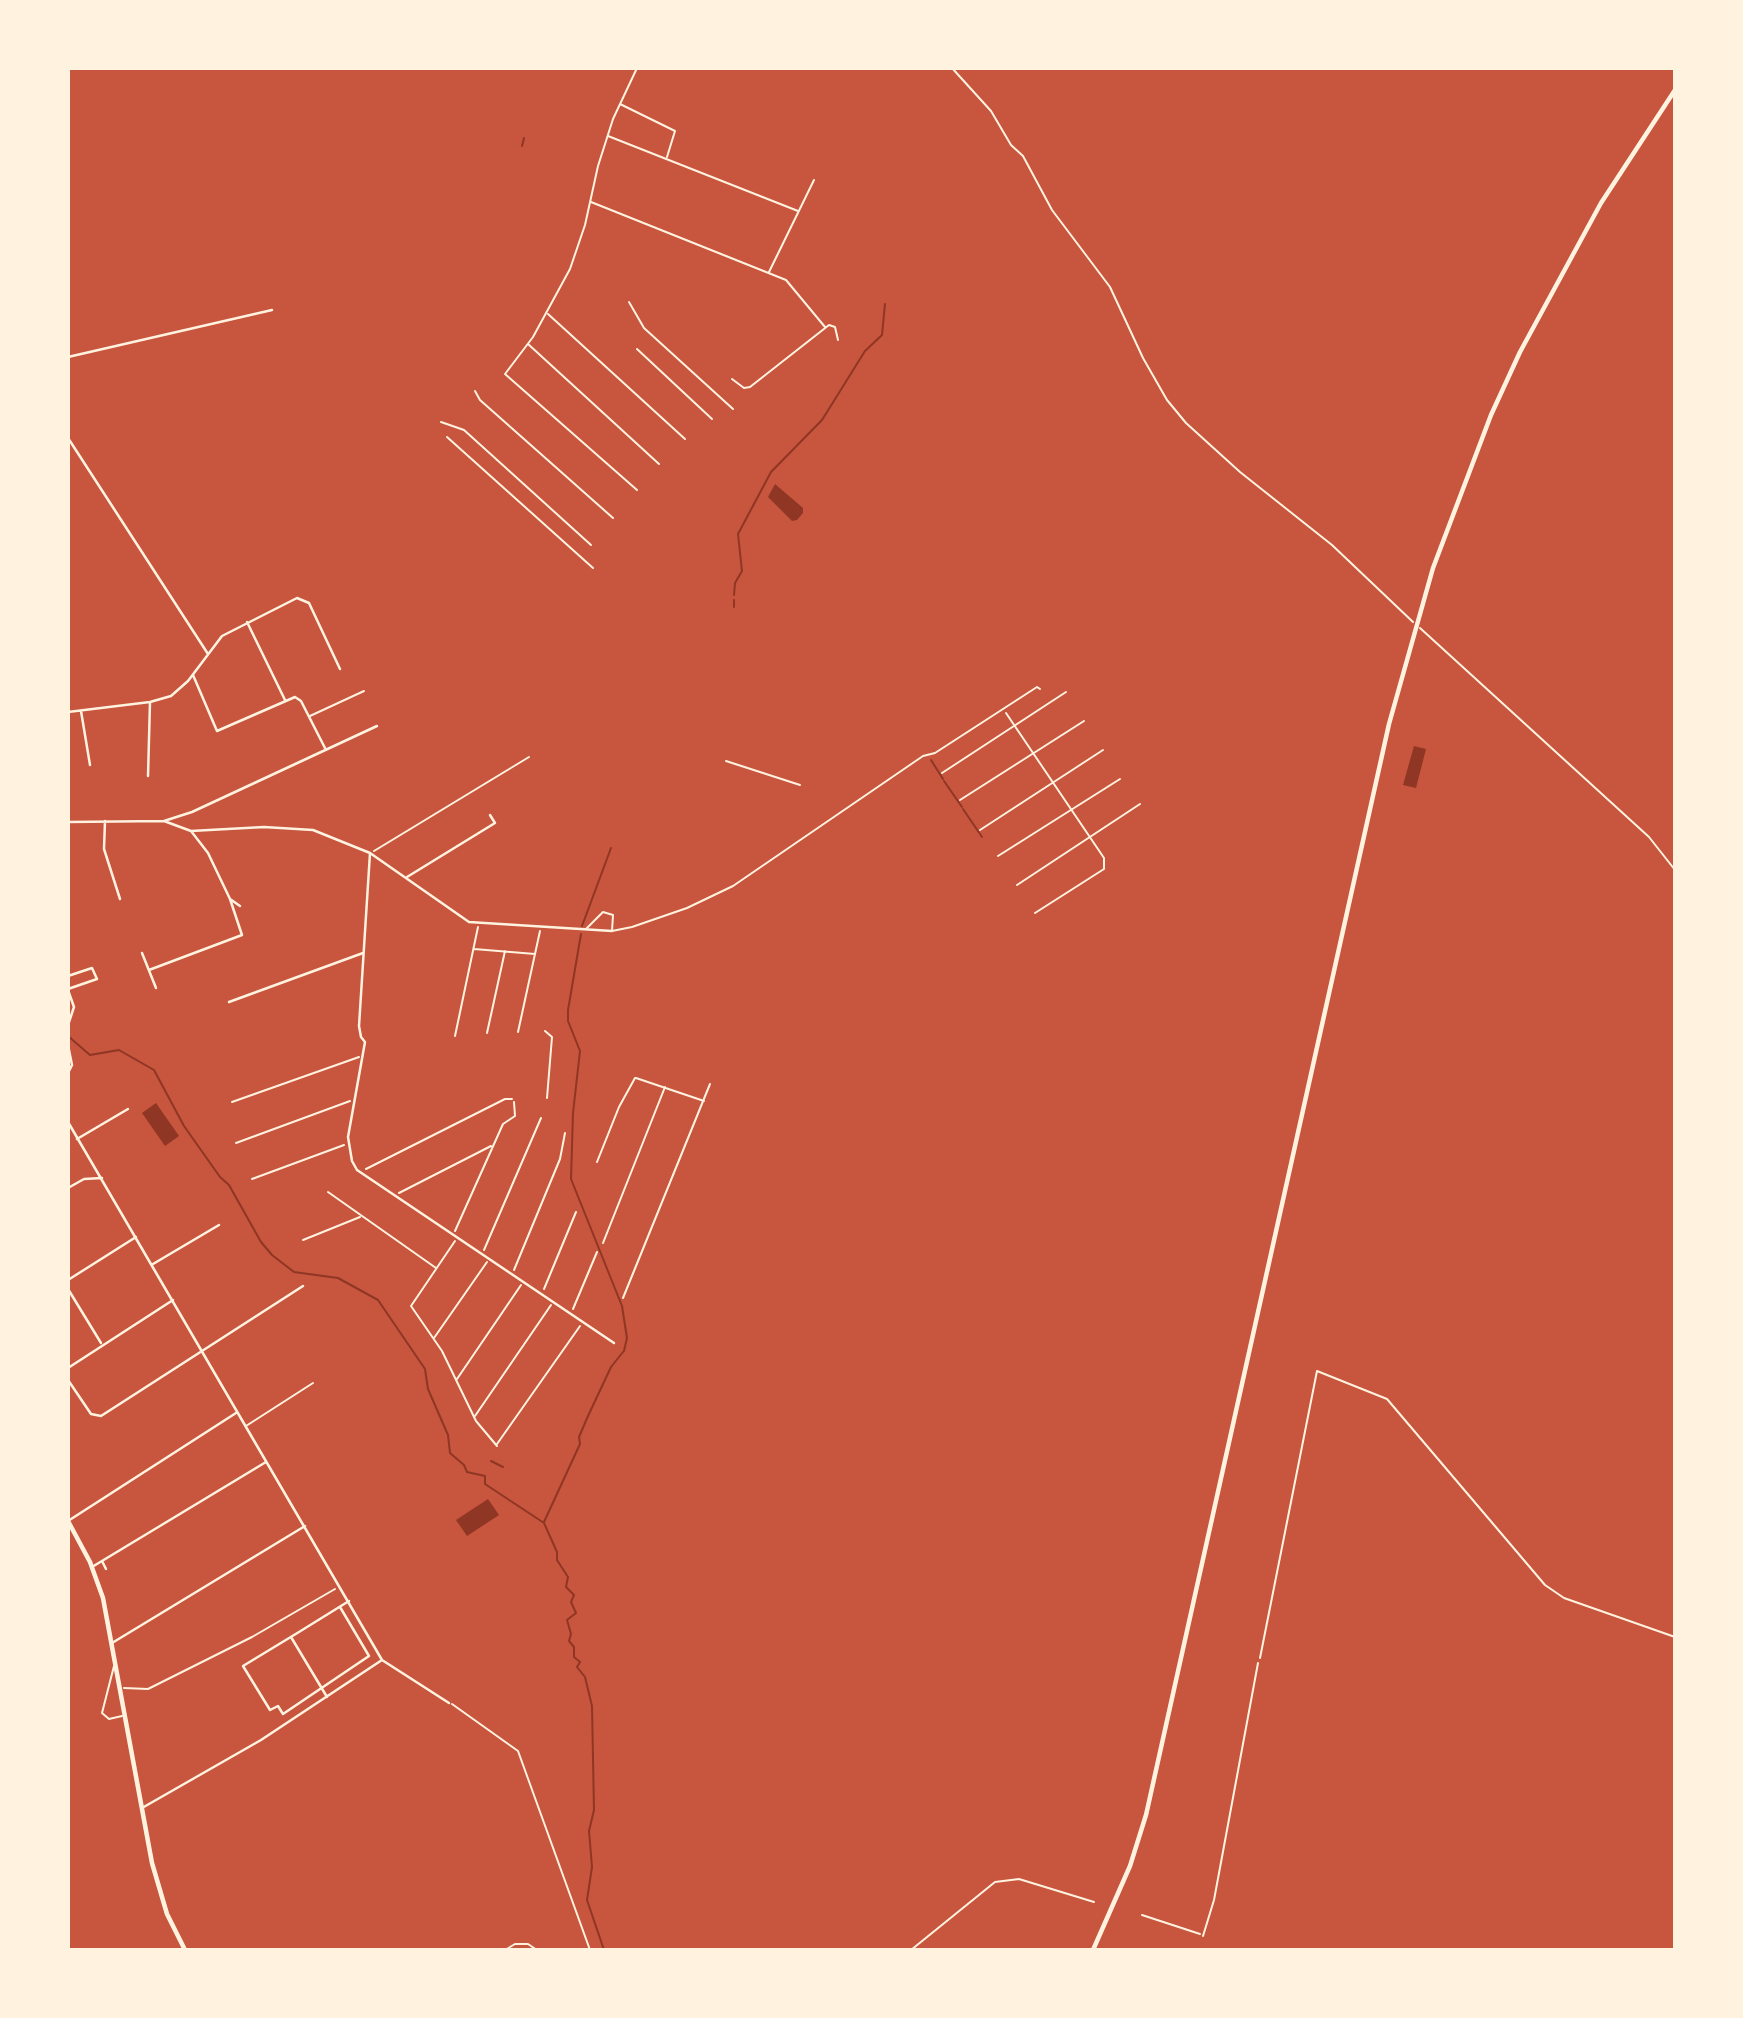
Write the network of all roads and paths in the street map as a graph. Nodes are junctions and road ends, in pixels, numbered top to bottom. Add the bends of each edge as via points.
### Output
1 (637, 68) edge
2 (952, 68) edge
3 (1675, 90) edge
4 (619, 103) junction
5 (607, 135) junction
6 (667, 159) junction
7 (814, 180) dead end
8 (590, 202) junction
9 (798, 211) junction
10 (769, 272) junction
11 (629, 302) dead end
12 (272, 310) dead end
13 (547, 313) junction
14 (825, 327) junction
15 (838, 340) dead end
16 (528, 344) junction
17 (637, 349) dead end
18 (68, 357) edge
19 (732, 379) dead end
20 (475, 391) dead end
21 (733, 409) dead end
22 (712, 419) dead end
23 (442, 422) dead end
24 (447, 437) dead end
25 (68, 438) edge
26 (685, 439) dead end
27 (659, 464) dead end
28 (637, 490) dead end
29 (614, 518) dead end
30 (591, 545) dead end
31 (593, 568) dead end
32 (1383, 597) dead end
33 (247, 622) junction
34 (208, 654) junction
35 (1455, 657) dead end
36 (340, 670) dead end
37 (193, 675) junction
38 (1040, 689) dead end
39 (363, 691) dead end
40 (1066, 692) dead end
41 (285, 700) junction
42 (150, 702) junction
43 (1004, 709) junction
44 (82, 710) junction
45 (68, 712) edge
46 (309, 717) junction
47 (1084, 721) dead end
48 (377, 726) dead end
49 (1014, 726) junction
50 (326, 750) junction
51 (1103, 750) dead end
52 (1033, 754) junction
53 (528, 757) dead end
54 (726, 761) dead end
55 (90, 765) dead end
56 (942, 773) dead end
57 (148, 776) dead end
58 (1120, 779) dead end
59 (1052, 782) junction
60 (800, 785) dead end
61 (960, 800) dead end
62 (1140, 804) dead end
63 (1071, 809) junction
64 (490, 815) dead end
65 (105, 821) junction
66 (164, 821) junction
67 (68, 822) edge
68 (979, 830) dead end
69 (191, 831) junction
70 (1090, 837) junction
71 (370, 853) junction
72 (998, 856) dead end
73 (1675, 870) edge
74 (407, 877) junction
75 (1017, 885) dead end
76 (120, 900) dead end
77 (230, 900) junction
78 (240, 906) dead end
79 (1035, 913) dead end
80 (479, 924) junction
81 (541, 927) junction
82 (586, 929) junction
83 (612, 931) junction
84 (473, 949) junction
85 (505, 951) junction
86 (142, 953) dead end
87 (363, 953) junction
88 (536, 954) junction
89 (149, 970) junction
90 (68, 975) edge
91 (156, 988) dead end
92 (68, 990) edge
93 (229, 1002) dead end
94 (68, 1025) edge
95 (545, 1031) dead end
96 (518, 1032) dead end
97 (487, 1033) dead end
98 (455, 1036) dead end
99 (68, 1045) edge
100 (363, 1058) junction
101 (68, 1073) edge
102 (710, 1084) dead end
103 (665, 1087) junction
104 (547, 1098) dead end
105 (354, 1100) junction
106 (704, 1101) junction
107 (232, 1102) dead end
108 (128, 1109) dead end
109 (541, 1118) dead end
110 (68, 1122) edge
111 (565, 1133) dead end
112 (77, 1139) junction
113 (236, 1143) dead end
114 (349, 1144) junction
115 (492, 1146) junction
116 (597, 1162) dead end
117 (360, 1172) junction
118 (102, 1178) junction
119 (252, 1179) dead end
120 (68, 1188) edge
121 (328, 1192) dead end
122 (394, 1195) junction
123 (576, 1212) dead end
124 (361, 1216) junction
125 (219, 1225) dead end
126 (453, 1235) junction
127 (136, 1237) junction
128 (458, 1238) junction
129 (303, 1240) dead end
130 (603, 1243) dead end
131 (597, 1252) dead end
132 (483, 1254) junction
133 (489, 1259) junction
134 (153, 1264) junction
135 (436, 1268) junction
136 (512, 1274) junction
137 (68, 1280) edge
138 (523, 1281) junction
139 (303, 1286) dead end
140 (68, 1290) edge
141 (541, 1293) junction
142 (623, 1298) dead end
143 (173, 1300) junction
144 (553, 1301) junction
145 (571, 1313) junction
146 (583, 1321) junction
147 (434, 1338) junction
148 (614, 1343) dead end
149 (102, 1344) junction
150 (204, 1351) junction
151 (68, 1368) edge
152 (68, 1380) edge
153 (456, 1381) junction
154 (313, 1383) dead end
155 (237, 1412) junction
156 (473, 1417) junction
157 (245, 1427) junction
158 (266, 1461) junction
159 (68, 1521) edge
160 (305, 1526) junction
161 (102, 1561) junction
162 (92, 1567) junction
163 (106, 1569) dead end
164 (341, 1586) junction
165 (349, 1601) junction
166 (340, 1607) junction
167 (291, 1637) junction
168 (1675, 1637) edge
169 (112, 1643) junction
170 (382, 1660) junction
171 (115, 1662) junction
172 (1258, 1663) joint
173 (123, 1688) dead end
174 (322, 1688) junction
175 (328, 1697) junction
176 (449, 1703) joint
177 (125, 1715) junction
178 (142, 1808) junction
179 (1094, 1902) dead end
180 (1142, 1915) dead end
181 (1203, 1936) joint
182 (185, 1950) edge
183 (505, 1950) edge
184 (537, 1950) edge
185 (590, 1950) edge
186 (911, 1950) edge
187 (1093, 1950) edge

1 - 4 path
2 - 32 path via 991,111 1023,156 1052,210 1110,287 1167,400 1186,423 1332,545
3 - 187 main road via 1601,203 1520,352 1459,495 1417,619 1389,724 1164,1742 1130,1866
4 - 5 path
4 - 6 path via 675,131
5 - 6 path
5 - 8 path
6 - 9 path
7 - 9 path
8 - 10 path
8 - 13 path via 570,269
9 - 10 path
10 - 14 path via 786,280
11 - 21 path via 644,328
12 - 18 street
13 - 16 path
13 - 26 path
14 - 15 path via 835,327
14 - 19 path via 750,387
16 - 27 path
16 - 28 path via 505,373
17 - 22 path
20 - 29 path
23 - 30 path via 464,430
24 - 31 path
25 - 34 street
33 - 34 street via 222,636
33 - 36 street via 297,598 309,603
33 - 41 street
34 - 37 street
35 - 73 path via 1649,837
37 - 41 street via 219,732
37 - 42 street via 171,696
38 - 43 lane
39 - 46 lane
40 - 49 path
41 - 46 street via 298,698
42 - 44 street
42 - 57 street
43 - 49 path
43 - 83 lane via 936,753 923,756 733,886 687,908
44 - 45 street
44 - 55 street
46 - 50 street
47 - 52 path
48 - 50 street
49 - 52 path
49 - 56 path
50 - 66 street
51 - 59 path
52 - 59 path
52 - 61 path
53 - 71 path
54 - 60 path
58 - 63 path
59 - 63 path
59 - 68 path
62 - 70 path
63 - 70 path
63 - 72 path
64 - 74 street via 495,823
65 - 66 street
65 - 67 street
65 - 76 street via 104,849
66 - 69 street
69 - 71 street via 303,828
69 - 77 street via 208,853
70 - 75 path
70 - 79 path via 1104,858 1104,869
71 - 74 street
71 - 87 street
74 - 80 street via 462,919
77 - 78 street
77 - 89 street via 242,935
80 - 81 street
80 - 84 path
81 - 82 street
81 - 88 path
82 - 83 street
82 - 83 lane via 603,912 613,915
84 - 85 path
84 - 98 path
85 - 88 path
85 - 97 path
86 - 89 street
87 - 93 street
87 - 100 street via 359,1026 365,1042
88 - 96 path
89 - 91 street
90 - 92 street via 92,968 97,979
92 - 94 street via 74,1007
95 - 104 path via 552,1037
99 - 101 street via 72,1065
100 - 105 street
100 - 107 path via 357,1056
102 - 106 path
103 - 106 path
103 - 116 path via 631,1080
103 - 130 path
105 - 113 path
105 - 114 street
106 - 142 path
108 - 112 street
109 - 132 path
110 - 112 street
111 - 136 path via 560,1159
112 - 118 street
114 - 117 street
114 - 119 path
115 - 117 path via 503,1124 515,1116 513,1101 505,1099
115 - 122 path
115 - 126 path
117 - 122 street
118 - 120 street via 84,1178
118 - 127 street
121 - 124 path
122 - 126 street
123 - 141 path
124 - 129 path
124 - 135 path
125 - 134 street
126 - 128 street
127 - 134 street
127 - 137 street
128 - 132 street
128 - 135 path
131 - 145 path
132 - 133 street
133 - 136 street
133 - 147 path
134 - 143 street
135 - 147 path via 411,1306
136 - 138 street
138 - 141 street
138 - 153 path
139 - 150 street
140 - 149 street
141 - 144 street
143 - 149 street
143 - 150 street
144 - 145 street
144 - 156 path
145 - 146 street
146 - 148 street
146 - 156 path via 497,1446
147 - 153 path
149 - 151 street
150 - 152 street via 101,1416 91,1414
150 - 155 street
153 - 156 path
154 - 157 lane
155 - 157 street
155 - 159 street
157 - 158 street
158 - 160 street
158 - 161 street
159 - 162 main road
160 - 164 street
160 - 169 street
161 - 162 street
161 - 163 street
162 - 169 main road
164 - 165 street
164 - 173 path via 148,1689
165 - 166 street
165 - 170 street
166 - 167 street
166 - 174 street via 369,1656
167 - 174 street
167 - 174 street via 243,1666 254,1685 270,1710 278,1706 283,1714
168 - 172 path via 1564,1598 1545,1585 1387,1399 1317,1371
169 - 171 main road
170 - 175 street
170 - 176 street
171 - 177 main road
171 - 177 lane via 102,1713 109,1719
172 - 181 lane via 1214,1900
174 - 175 street
175 - 178 street
176 - 185 path via 518,1751
177 - 178 main road
178 - 182 main road via 159,1888
179 - 186 path via 1018,1880 995,1882
180 - 181 path
183 - 184 lane via 528,1944

